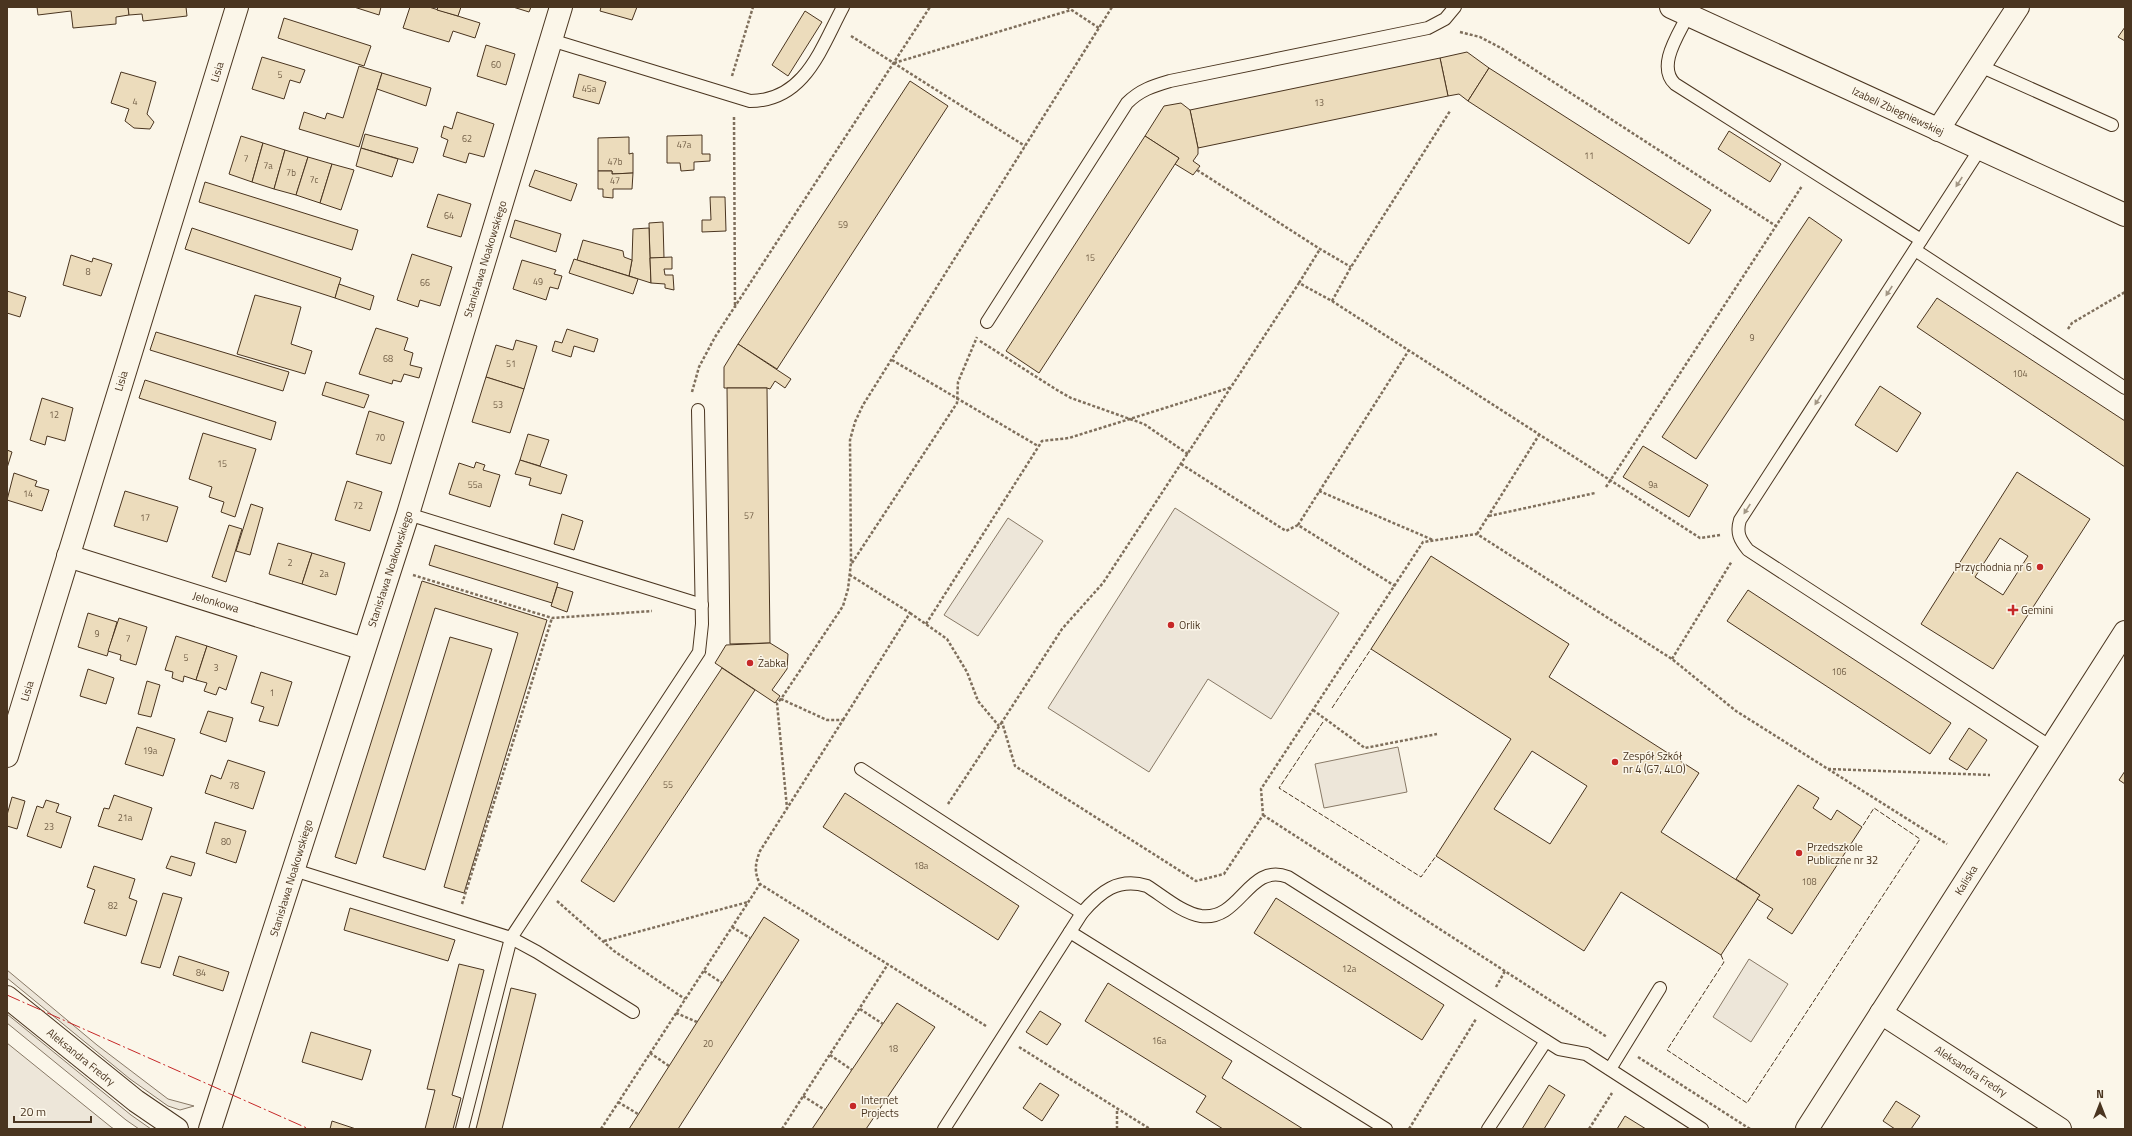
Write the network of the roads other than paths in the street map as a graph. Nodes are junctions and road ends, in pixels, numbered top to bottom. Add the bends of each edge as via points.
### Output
1 (237, 7) edge
2 (561, 7) edge
3 (843, 7) edge
4 (1455, 7) edge
5 (2018, 7) edge
6 (1682, 10) edge
7 (551, 40) junction
8 (1980, 66) junction
9 (2112, 125) dead end
10 (1938, 130) junction
11 (1980, 149) junction
12 (2125, 215) edge
13 (1918, 245) junction
14 (987, 322) road end
15 (2125, 388) edge
16 (698, 410) road end
17 (408, 514) junction
18 (68, 556) junction
19 (702, 605) junction
20 (2125, 632) edge
21 (364, 649) junction
22 (2051, 746) junction
23 (7, 756) edge
24 (861, 769) dead end
25 (294, 870) junction
26 (1082, 913) junction
27 (1070, 932) junction
28 (510, 938) junction
29 (1660, 988) dead end
30 (7, 997) edge
31 (633, 1012) dead end
32 (1881, 1013) junction
33 (1546, 1041) junction
34 (1610, 1069) junction
35 (177, 1129) edge
36 (210, 1129) edge
37 (462, 1129) edge
38 (944, 1129) edge
39 (1386, 1129) edge
40 (1488, 1129) edge
41 (1702, 1129) edge
42 (1807, 1129) edge
43 (2060, 1129) edge

1 - 18 street, Lisia
2 - 7 street, Stanisława Noakowskiego
3 - 7 lane via 809,70 790,90 767,101 750,101
4 - 14 lane via 1445,19 1428,28 1170,81 1135,95 1127,103
5 - 8 street
6 - 10 street, Izabeli Zbiegniewskiej
6 - 13 lane via 1667,61 1669,78 1812,170
7 - 17 street, Stanisława Noakowskiego
8 - 9 lane
8 - 10 street
10 - 11 street, Izabeli Zbiegniewskiej
11 - 12 street, Izabeli Zbiegniewskiej
11 -> 13 lane
13 - 15 lane
13 -> 22 lane via 1740,520 1738,532 1748,550
16 - 19 lane
17 - 19 lane
17 - 21 street, Stanisława Noakowskiego
18 - 21 street, Jelonkowa
18 - 23 street, Lisia
19 - 28 lane via 699,652
20 - 22 street, Kaliska
21 - 25 street, Stanisława Noakowskiego
22 - 32 street, Kaliska
24 - 26 lane
25 - 28 lane
25 - 36 street, Stanisława Noakowskiego
26 - 27 lane
26 - 33 lane via 1105,890 1121,883 1129,883 1147,886 1192,913 1201,916 1217,915 1232,907 1252,883 1260,878 1271,874 1282,875
27 - 38 lane
27 - 39 lane
28 - 31 lane
28 - 37 lane
29 - 34 lane
30 - 35 street, Aleksandra Fredry via 136,1101
32 - 42 street, Kaliska
32 - 43 street, Aleksandra Fredry
33 - 34 lane via 1559,1049 1586,1054
33 - 40 lane
34 - 41 lane

